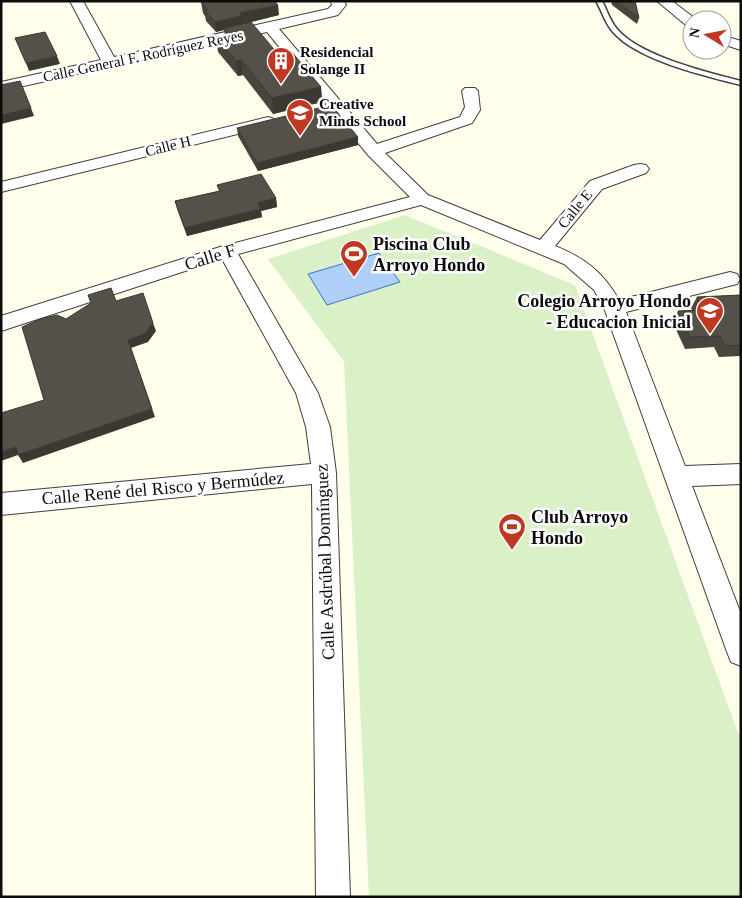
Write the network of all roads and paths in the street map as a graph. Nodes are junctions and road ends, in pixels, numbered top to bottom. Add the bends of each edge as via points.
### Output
1 (76, 1) edge
2 (599, 1) edge
3 (663, 1) edge
4 (338, 3) edge
5 (682, 15) edge
6 (271, 28) junction
7 (109, 62) junction
8 (741, 83) edge
9 (1, 87) edge
10 (470, 90) dead end
11 (280, 119) edge
12 (374, 151) junction
13 (640, 169) dead end
14 (1, 187) edge
15 (422, 199) junction
16 (544, 248) junction
17 (227, 251) junction
18 (730, 279) dead end
19 (614, 308) junction
20 (1, 324) edge
21 (324, 473) junction
22 (741, 474) edge
23 (677, 477) junction
24 (1, 504) edge
25 (741, 652) edge
26 (333, 897) edge

1 - 7 street
2 - 8 lane via 613,27 627,40 682,66
3 - 5 street
4 - 6 street, Calle General F. Rodríguez Reyes via 334,12
6 - 7 street, Calle General F. Rodríguez Reyes
6 - 12 street via 327,108
7 - 9 street, Calle General F. Rodríguez Reyes
10 - 12 street via 473,109 466,120
11 - 14 street, Calle H
12 - 15 street
13 - 16 street, Calle E via 596,185
15 - 16 street
15 - 17 street, Calle F
16 - 19 street via 571,260 602,286
17 - 20 street, Calle F
17 - 21 street, Calle Asdrúbal Domínguez via 307,393 318,427
18 - 19 street
19 - 23 street
21 - 24 street, Calle René del Risco y Bermúdez
21 - 26 street, Calle Asdrúbal Domínguez
22 - 23 street
23 - 25 street

